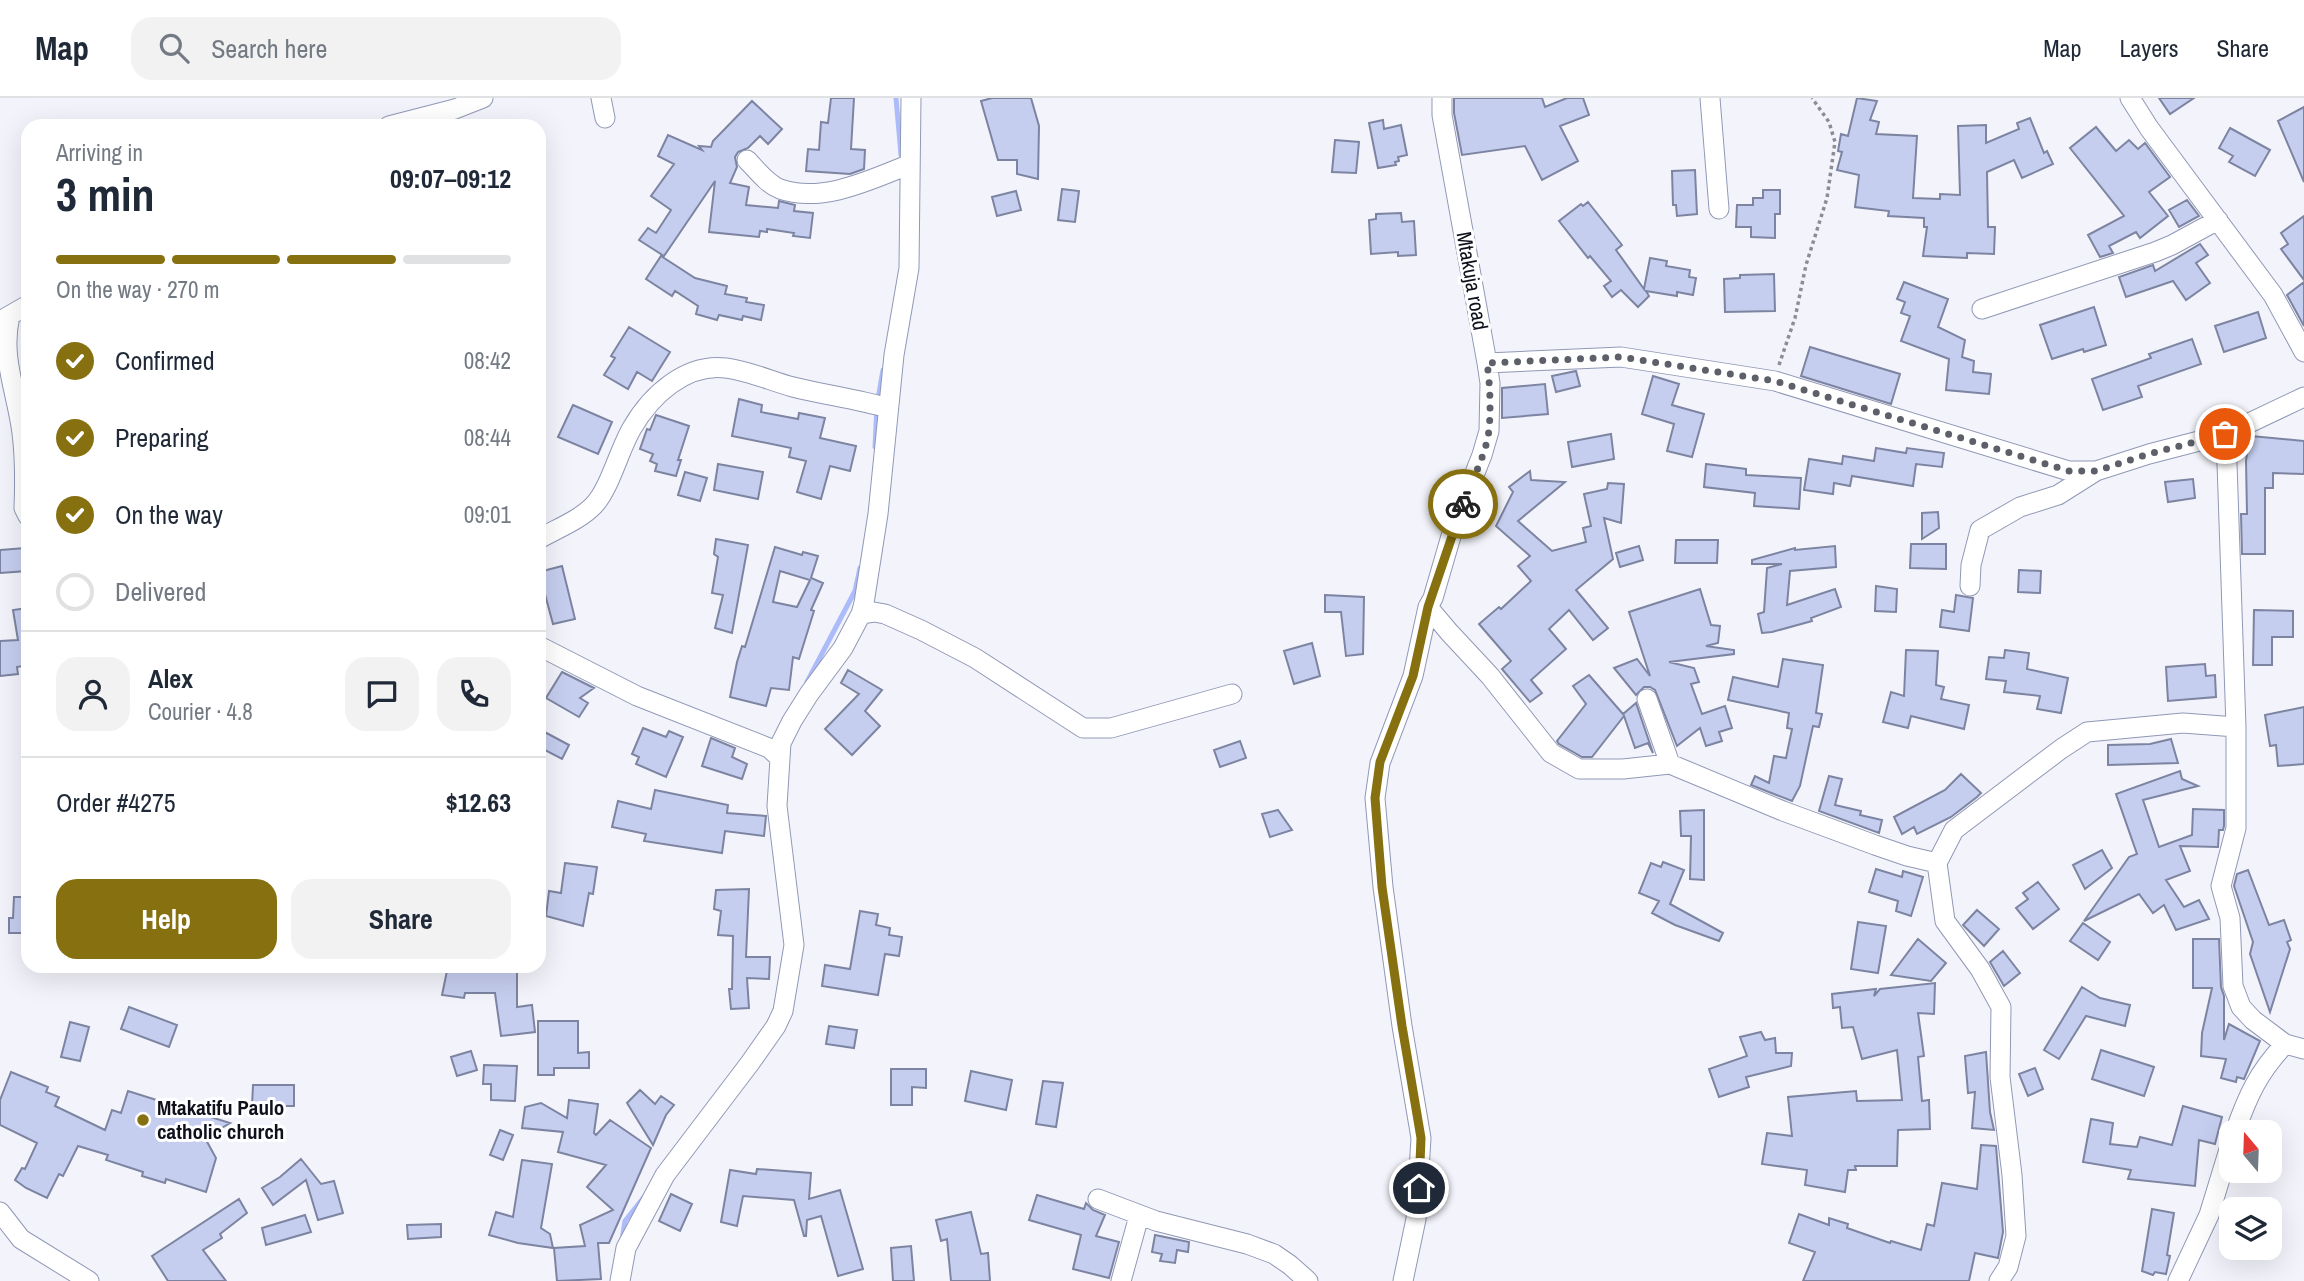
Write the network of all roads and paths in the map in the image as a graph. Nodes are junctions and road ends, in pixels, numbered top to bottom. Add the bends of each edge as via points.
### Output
1 (482, 98) edge
2 (601, 98) edge
3 (911, 98) edge
4 (1442, 98) edge
5 (1710, 98) edge
6 (1812, 98) edge
7 (2130, 98) edge
8 (605, 118) dead end
9 (416, 119) edge
10 (747, 160) dead end
11 (910, 168) junction
12 (1719, 209) dead end
13 (2218, 220) junction
14 (21, 309) edge
15 (1982, 309) dead end
16 (5, 318) edge
17 (2304, 352) edge
18 (1487, 363) junction
19 (1775, 381) junction
20 (2304, 397) edge
21 (888, 408) junction
22 (21, 426) edge
23 (2225, 434) junction
24 (2096, 471) junction
25 (546, 535) edge
26 (1970, 586) dead end
27 (1428, 607) junction
28 (861, 614) junction
29 (546, 650) edge
30 (1232, 694) dead end
31 (1647, 699) dead end
32 (2236, 727) junction
33 (779, 757) junction
34 (1670, 764) junction
35 (1937, 863) junction
36 (2295, 1046) edge
37 (2239, 1120) edge
38 (2219, 1183) edge
39 (1098, 1199) dead end
40 (0, 1212) edge
41 (1139, 1216) junction
42 (89, 1281) edge
43 (620, 1281) edge
44 (1121, 1281) edge
45 (1308, 1281) edge
46 (1403, 1281) edge
47 (1999, 1281) edge
48 (2178, 1281) edge

1 - 9 street
2 - 8 street
3 - 11 street
4 - 18 street, Mtakuja road
5 - 12 street
6 - 19 path via 1829,122 1835,142 1826,198
7 - 13 street
10 - 11 street via 778,188 816,193
11 - 21 street via 909,268
13 - 15 street via 2172,245
13 - 17 street via 2273,295
14 - 16 street
16 - 22 street via 10,377
18 - 19 street via 1621,357
18 - 27 street, Mtakuja road via 1489,431
19 - 24 street via 2069,471
20 - 23 street
21 - 25 street via 729,369 698,369 667,387 647,407 593,505
21 - 28 street via 878,514
23 - 24 street
23 - 32 street
24 - 26 street via 2058,495 2021,507 1979,530
27 - 34 street via 1551,753 1578,769
27 - 46 street, Mtakuja road via 1413,676 1380,762 1375,798 1382,887 1421,1138 1416,1219
28 - 30 street via 885,614 975,658 1083,728 1111,728
28 - 33 street via 792,721
29 - 33 street via 637,696 769,748
31 - 34 street
32 - 35 street via 2183,723 2087,732 1954,831
32 - 36 street via 2236,828 2221,886 2230,918 2233,986 2241,1007 2253,1020
33 - 43 street via 777,806 794,945 783,1011 750,1063 665,1175 626,1248
34 - 35 street via 1783,811
35 - 47 street via 1945,920 2001,1007 2000,1077 2016,1236
36 - 37 street via 2259,1074
38 - 48 street via 2210,1215
39 - 41 street
40 - 42 street via 21,1239
41 - 44 street
41 - 45 street via 1274,1254

